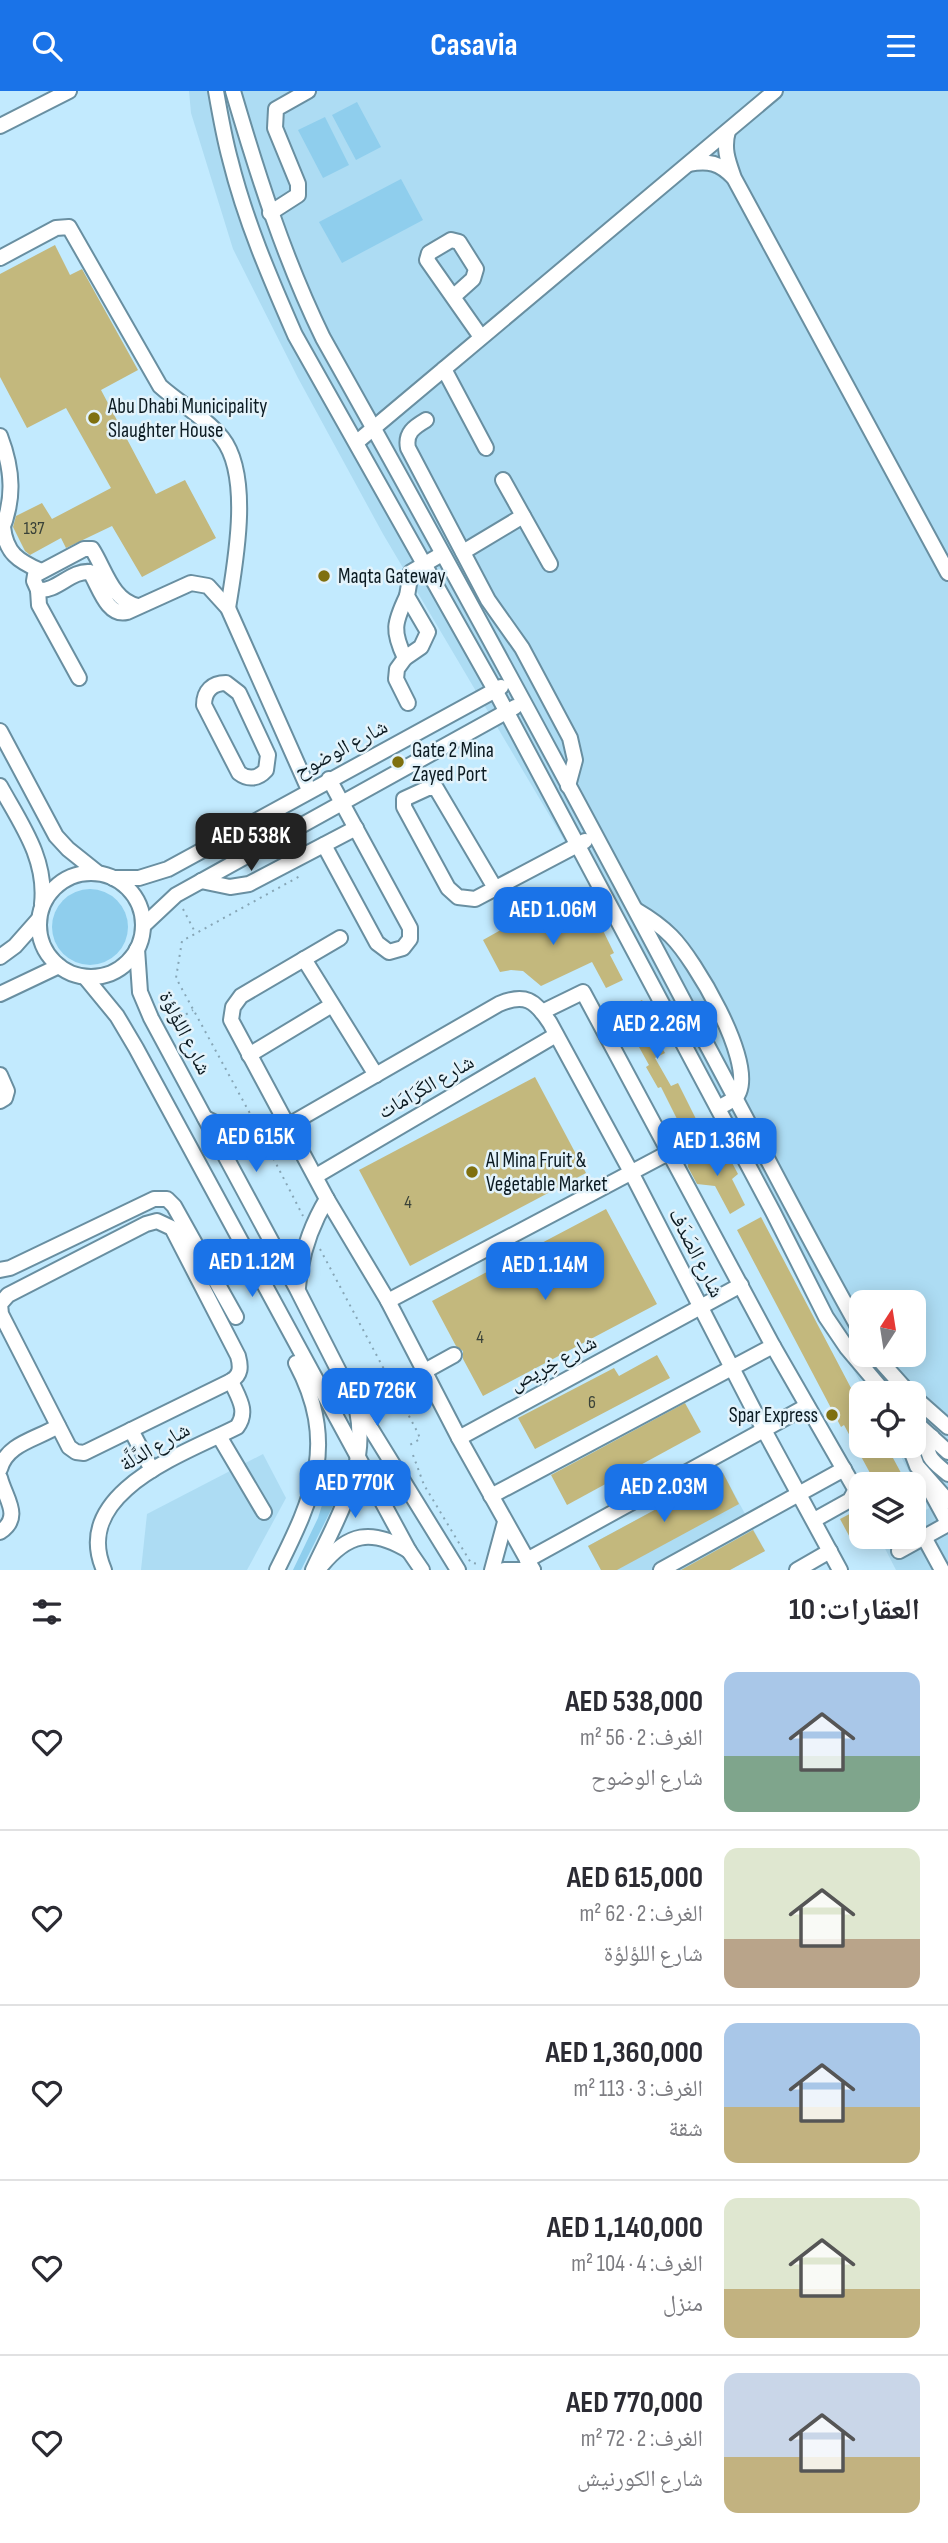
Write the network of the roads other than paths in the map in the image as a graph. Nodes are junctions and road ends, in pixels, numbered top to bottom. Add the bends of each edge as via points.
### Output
1 (69, 91) edge
2 (216, 91) edge
3 (233, 91) edge
4 (308, 91) edge
5 (775, 91) edge
6 (0, 126) edge
7 (728, 131) junction
8 (686, 165) junction
9 (734, 178) junction
10 (270, 213) junction
11 (0, 258) edge
12 (453, 297) dead end
13 (481, 337) junction
14 (444, 369) junction
15 (426, 420) dead end
16 (374, 428) junction
17 (0, 436) edge
18 (357, 442) junction
19 (486, 447) dead end
20 (414, 459) junction
21 (392, 462) junction
22 (0, 477) edge
23 (503, 481) dead end
24 (523, 516) junction
25 (1, 525) edge
26 (463, 552) junction
27 (442, 554) junction
28 (424, 563) junction
29 (550, 564) dead end
30 (41, 571) junction
31 (948, 573) edge
32 (38, 590) junction
33 (407, 596) junction
34 (138, 606) junction
35 (228, 608) junction
36 (405, 658) junction
37 (79, 678) dead end
38 (511, 681) junction
39 (495, 690) junction
40 (408, 703) dead end
41 (523, 703) junction
42 (506, 712) junction
43 (277, 718) junction
44 (256, 729) junction
45 (0, 731) edge
46 (329, 779) junction
47 (0, 786) edge
48 (568, 786) junction
49 (309, 790) junction
50 (342, 802) junction
51 (356, 828) junction
52 (594, 835) junction
53 (324, 845) junction
54 (577, 845) junction
55 (106, 876) junction
56 (201, 881) junction
57 (495, 888) junction
58 (42, 904) junction
59 (634, 909) junction
60 (38, 920) junction
61 (143, 926) junction
62 (340, 938) dead end
63 (137, 949) junction
64 (0, 957) edge
65 (304, 960) junction
66 (59, 967) junction
67 (85, 977) junction
68 (0, 994) edge
69 (332, 1005) junction
70 (542, 1012) junction
71 (556, 1035) junction
72 (249, 1055) junction
73 (0, 1075) edge
74 (376, 1075) junction
75 (735, 1098) junction
76 (0, 1101) edge
77 (718, 1108) junction
78 (205, 1118) junction
79 (287, 1126) junction
80 (668, 1153) junction
81 (631, 1172) junction
82 (316, 1175) junction
83 (210, 1186) junction
84 (327, 1199) junction
85 (0, 1270) edge
86 (741, 1285) junction
87 (298, 1289) junction
88 (2, 1296) edge
89 (388, 1301) junction
90 (700, 1308) junction
91 (849, 1310) edge
92 (236, 1317) dead end
93 (773, 1346) junction
94 (454, 1355) dead end
95 (886, 1367) edge
96 (733, 1368) junction
97 (425, 1371) junction
98 (231, 1381) junction
99 (874, 1381) edge
100 (898, 1381) edge
101 (355, 1403) junction
102 (807, 1406) junction
103 (926, 1408) edge
104 (929, 1411) junction
105 (926, 1414) edge
106 (58, 1426) junction
107 (948, 1427) edge
108 (131, 1430) junction
109 (764, 1430) junction
110 (926, 1433) edge
111 (219, 1436) junction
112 (932, 1437) junction
113 (459, 1438) junction
114 (948, 1452) edge
115 (359, 1457) junction
116 (0, 1469) edge
117 (844, 1469) junction
118 (152, 1470) junction
119 (948, 1474) edge
120 (926, 1477) edge
121 (0, 1478) edge
122 (926, 1483) edge
123 (799, 1493) junction
124 (491, 1496) junction
125 (948, 1501) edge
126 (264, 1512) dead end
127 (814, 1520) junction
128 (505, 1522) junction
129 (948, 1524) edge
130 (0, 1532) edge
131 (926, 1536) edge
132 (926, 1541) edge
133 (903, 1549) edge
134 (409, 1551) junction
135 (900, 1551) dead end
136 (830, 1552) junction
137 (531, 1566) edge
138 (488, 1567) edge
139 (101, 1568) edge
140 (801, 1569) edge
141 (277, 1570) edge
142 (315, 1570) edge
143 (422, 1570) edge
144 (458, 1570) edge
145 (504, 1570) edge
146 (661, 1570) edge
147 (840, 1570) edge
148 (942, 1570) edge

1 - 6 street
2 - 18 street via 230,160 269,276 295,335
3 - 10 street
4 - 10 street via 276,110 275,128 298,184 298,195
5 - 7 street
7 - 8 street
7 - 9 street via 724,143
8 - 9 street via 713,163
8 - 13 street
9 - 31 street
10 - 16 street via 298,287
11 - 35 street via 57,228 69,227 160,386 223,439 239,495
12 - 13 street
13 - 14 street
14 - 16 street
14 - 19 street
15 - 20 street via 408,436
16 - 18 street
16 - 21 street
17 - 25 street via 12,487 8,515
18 - 28 street
20 - 21 street
20 - 26 street
21 - 27 street
22 - 25 street via 5,498
23 - 24 street
24 - 26 street
24 - 29 street
25 - 30 street via 12,555
26 - 48 street via 570,738 575,760
27 - 28 street
27 - 38 street
28 - 33 street via 411,572
28 - 39 street
30 - 32 street via 33,581
30 - 34 street via 92,549 120,599
32 - 34 street via 90,572 113,610 120,613
32 - 37 street via 39,605
33 - 36 street via 396,618 396,638
33 - 36 street via 428,632 421,647
34 - 35 street via 191,583 208,586
35 - 43 street
36 - 40 street via 396,679
38 - 39 street, شارع الوضوح
38 - 41 street
39 - 42 street
39 - 46 street, شارع الوضوح
41 - 42 street
41 - 48 street
42 - 50 street
42 - 54 street
43 - 44 street
43 - 49 street
44 - 44 street via 236,688 220,683 207,691 206,709 239,773 248,778 258,777 268,765
45 - 55 street via 56,836
46 - 49 street, شارع الوضوح
46 - 50 street
47 - 58 street via 34,848 44,888
48 - 52 street
49 - 55 street, شارع الوضوح via 168,869 139,878
50 - 51 street
50 - 56 street
51 - 53 street
51 - 53 street via 410,928 410,939 403,948 389,951 377,943
52 - 54 street
52 - 59 street
53 - 56 street via 249,884 230,887
54 - 57 street
54 - 77 street
55 - 58 street via 78,874 60,883
55 - 61 street via 126,886 135,897
56 - 61 street via 176,895
57 - 57 street via 475,899 458,897 448,888 404,807 404,799 436,788
58 - 60 street
59 - 75 street
59 - 75 street via 680,947 727,1025 740,1068
60 - 64 street
60 - 66 street via 43,946
61 - 63 street
62 - 65 street
63 - 67 street via 116,971
63 - 78 street, شارع اللؤلؤة via 145,1005
65 - 69 street
65 - 72 street via 241,996 233,1007 234,1027
66 - 67 street
66 - 68 street
67 - 83 street via 117,1016
69 - 72 street
69 - 74 street
70 - 71 street, شارع الصَدَف
70 - 74 street via 530,1000 513,998
70 - 80 street via 583,992
71 - 81 street, شارع الصَدَف
71 - 82 street, شارع الكَرَامَات
72 - 79 street
73 - 76 street via 7,1091
74 - 79 street
75 - 77 street
75 - 91 street
77 - 99 street via 827,1317
78 - 79 street via 246,1133
78 - 87 street, شارع اللؤلؤة
79 - 82 street
80 - 81 street
80 - 86 street
81 - 89 street
81 - 90 street, شارع الصَدَف
82 - 84 street
83 - 115 street
83 - 141 street via 217,1213 304,1378 315,1417 318,1459 313,1488
84 - 87 street via 304,1248
84 - 89 street
85 - 92 street via 162,1198 174,1206
86 - 90 street, شارع خِرِيص
86 - 93 street
87 - 101 street, شارع اللؤلؤة
88 - 98 street via 146,1224 163,1222 172,1228 238,1356 240,1369
88 - 106 street via 1,1314
89 - 97 street
90 - 96 street, شارع الصَدَف
90 - 113 street, شارع خِرِيص
93 - 96 street
93 - 102 street
94 - 97 street
95 - 100 street
96 - 109 street, شارع الصَدَف
96 - 124 street
97 - 113 street
98 - 108 street
98 - 111 street, شارع الدَّلَّة via 243,1409 242,1419
101 - 115 street
101 - 144 street, شارع اللؤلؤة
102 - 109 street
102 - 117 street
103 - 104 street
104 - 105 street
104 - 107 street
106 - 108 street via 69,1447 80,1453
106 - 116 street via 10,1450
108 - 118 street
109 - 123 street, شارع الصَدَف
109 - 137 street
110 - 112 street
111 - 118 street, شارع الدَّلَّة
111 - 126 street
112 - 114 street
112 - 119 street via 928,1455
113 - 124 street
115 - 134 street
115 - 142 street via 349,1493
117 - 123 street
117 - 127 street via 854,1487 853,1496
118 - 139 street, شارع الدَّلَّة via 132,1482 110,1506 99,1537
120 - 125 street
121 - 130 street via 12,1515
122 - 129 street
123 - 127 street, شارع الصَدَف
123 - 146 street
124 - 128 street
127 - 136 street, شارع الصَدَف
128 - 137 street
128 - 138 street
129 - 131 street
132 - 148 street
133 - 135 street
134 - 142 street via 384,1538 359,1537 339,1547
134 - 143 street
136 - 140 street
136 - 147 street, شارع الصَدَف
137 - 145 street

